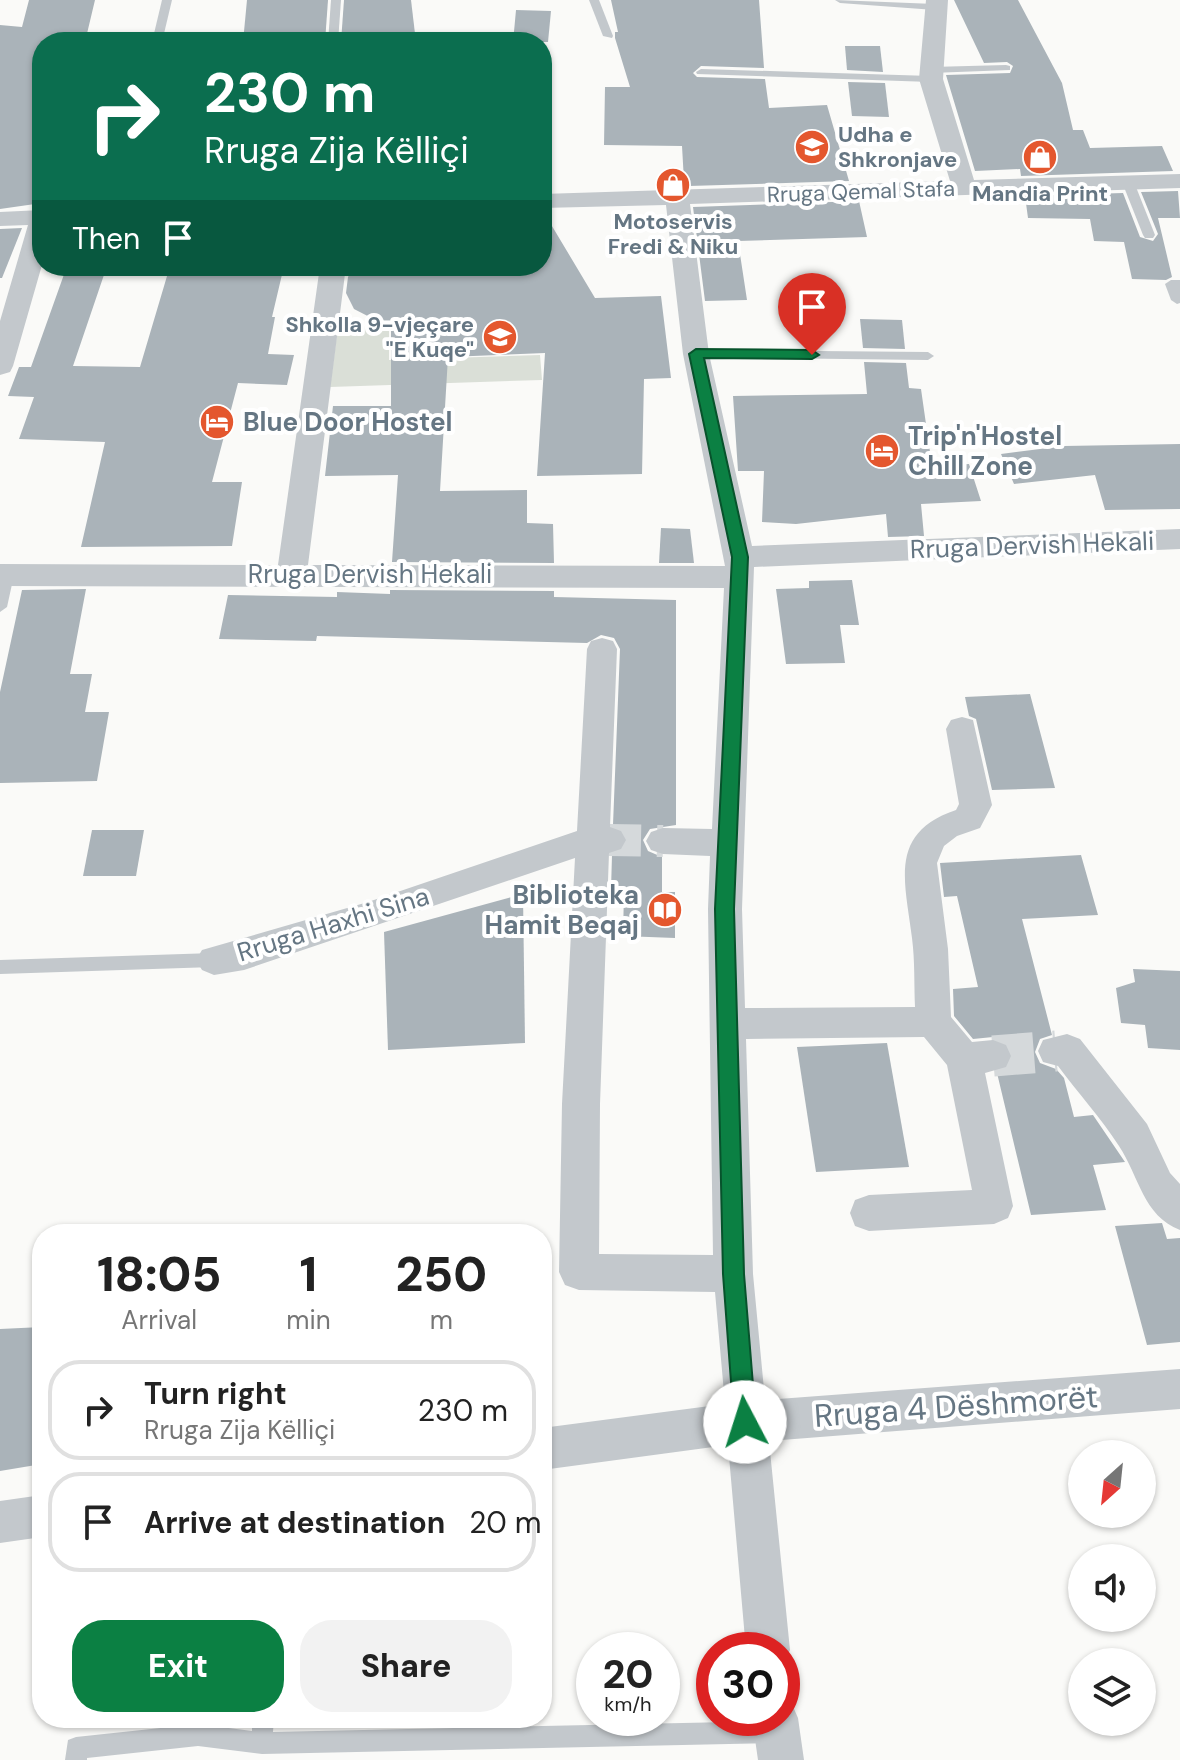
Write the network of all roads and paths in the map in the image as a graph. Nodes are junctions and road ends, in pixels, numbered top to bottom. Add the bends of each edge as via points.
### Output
1 (167, 0) edge
2 (336, 0) edge
3 (594, 0) edge
4 (840, 0) edge
5 (936, 4) edge
6 (159, 32) edge
7 (334, 32) edge
8 (608, 36) dead end
9 (1006, 68) dead end
10 (701, 72) dead end
11 (931, 74) junction
12 (1180, 181) edge
13 (1128, 182) junction
14 (964, 188) junction
15 (677, 197) junction
16 (552, 201) edge
17 (0, 219) edge
18 (32, 219) edge
19 (1149, 235) dead end
20 (32, 254) edge
21 (332, 276) edge
22 (1180, 284) edge
23 (1177, 300) dead end
24 (696, 354) junction
25 (928, 356) dead end
26 (0, 366) edge
27 (1180, 539) edge
28 (740, 567) junction
29 (292, 573) junction
30 (3, 575) edge
31 (0, 607) edge
32 (602, 649) dead end
33 (962, 729) dead end
34 (600, 839) junction
35 (663, 841) tunnel mouth
36 (728, 843) junction
37 (214, 960) joint
38 (0, 967) edge
39 (933, 1022) junction
40 (729, 1024) junction
41 (1056, 1051) tunnel mouth
42 (1180, 1212) edge
43 (869, 1213) dead end
44 (733, 1274) junction
45 (1180, 1389) edge
46 (745, 1422) junction
47 (552, 1448) edge
48 (32, 1517) edge
49 (0, 1522) edge
50 (766, 1632) edge
51 (263, 1728) edge
52 (778, 1737) edge
53 (262, 1743) junction
54 (76, 1760) edge

1 - 6 lane
2 - 7 lane
3 - 8 lane
4 - 5 lane
5 - 11 street
9 - 11 lane
10 - 11 lane
11 - 14 street
12 - 13 street, Rruga Qemal Stafa
13 - 14 street, Rruga Qemal Stafa
13 - 19 lane
14 - 15 street, Rruga Qemal Stafa
15 - 16 street, Rruga Qemal Stafa
15 - 24 street
17 - 18 street
20 - 26 street
21 - 29 street
22 - 23 lane via 1171,284
24 - 25 lane
24 - 28 street
27 - 28 street, Rruga Dervish Hekali
28 - 29 street, Rruga Dervish Hekali
28 - 36 street
29 - 30 street, Rruga Dervish Hekali
30 - 31 lane
32 - 34 street
33 - 39 street via 976,805 968,819 931,838 920,863
34 - 37 street, Rruga Haxhi Sina via 369,916
34 - 44 street via 579,1272
35 - 36 street
36 - 40 street
37 - 38 lane, Rruga Haxhi Sina
39 - 40 street
39 - 43 street via 978,1057 994,1206
40 - 44 street
41 - 42 street via 1067,1050 1134,1136 1157,1185
44 - 46 street
45 - 46 street, Rruga 4 Dëshmorët
46 - 47 street, Rruga 4 Dëshmorët
46 - 50 street
48 - 49 street
51 - 53 lane
52 - 53 lane
53 - 54 lane via 198,1735 76,1748

